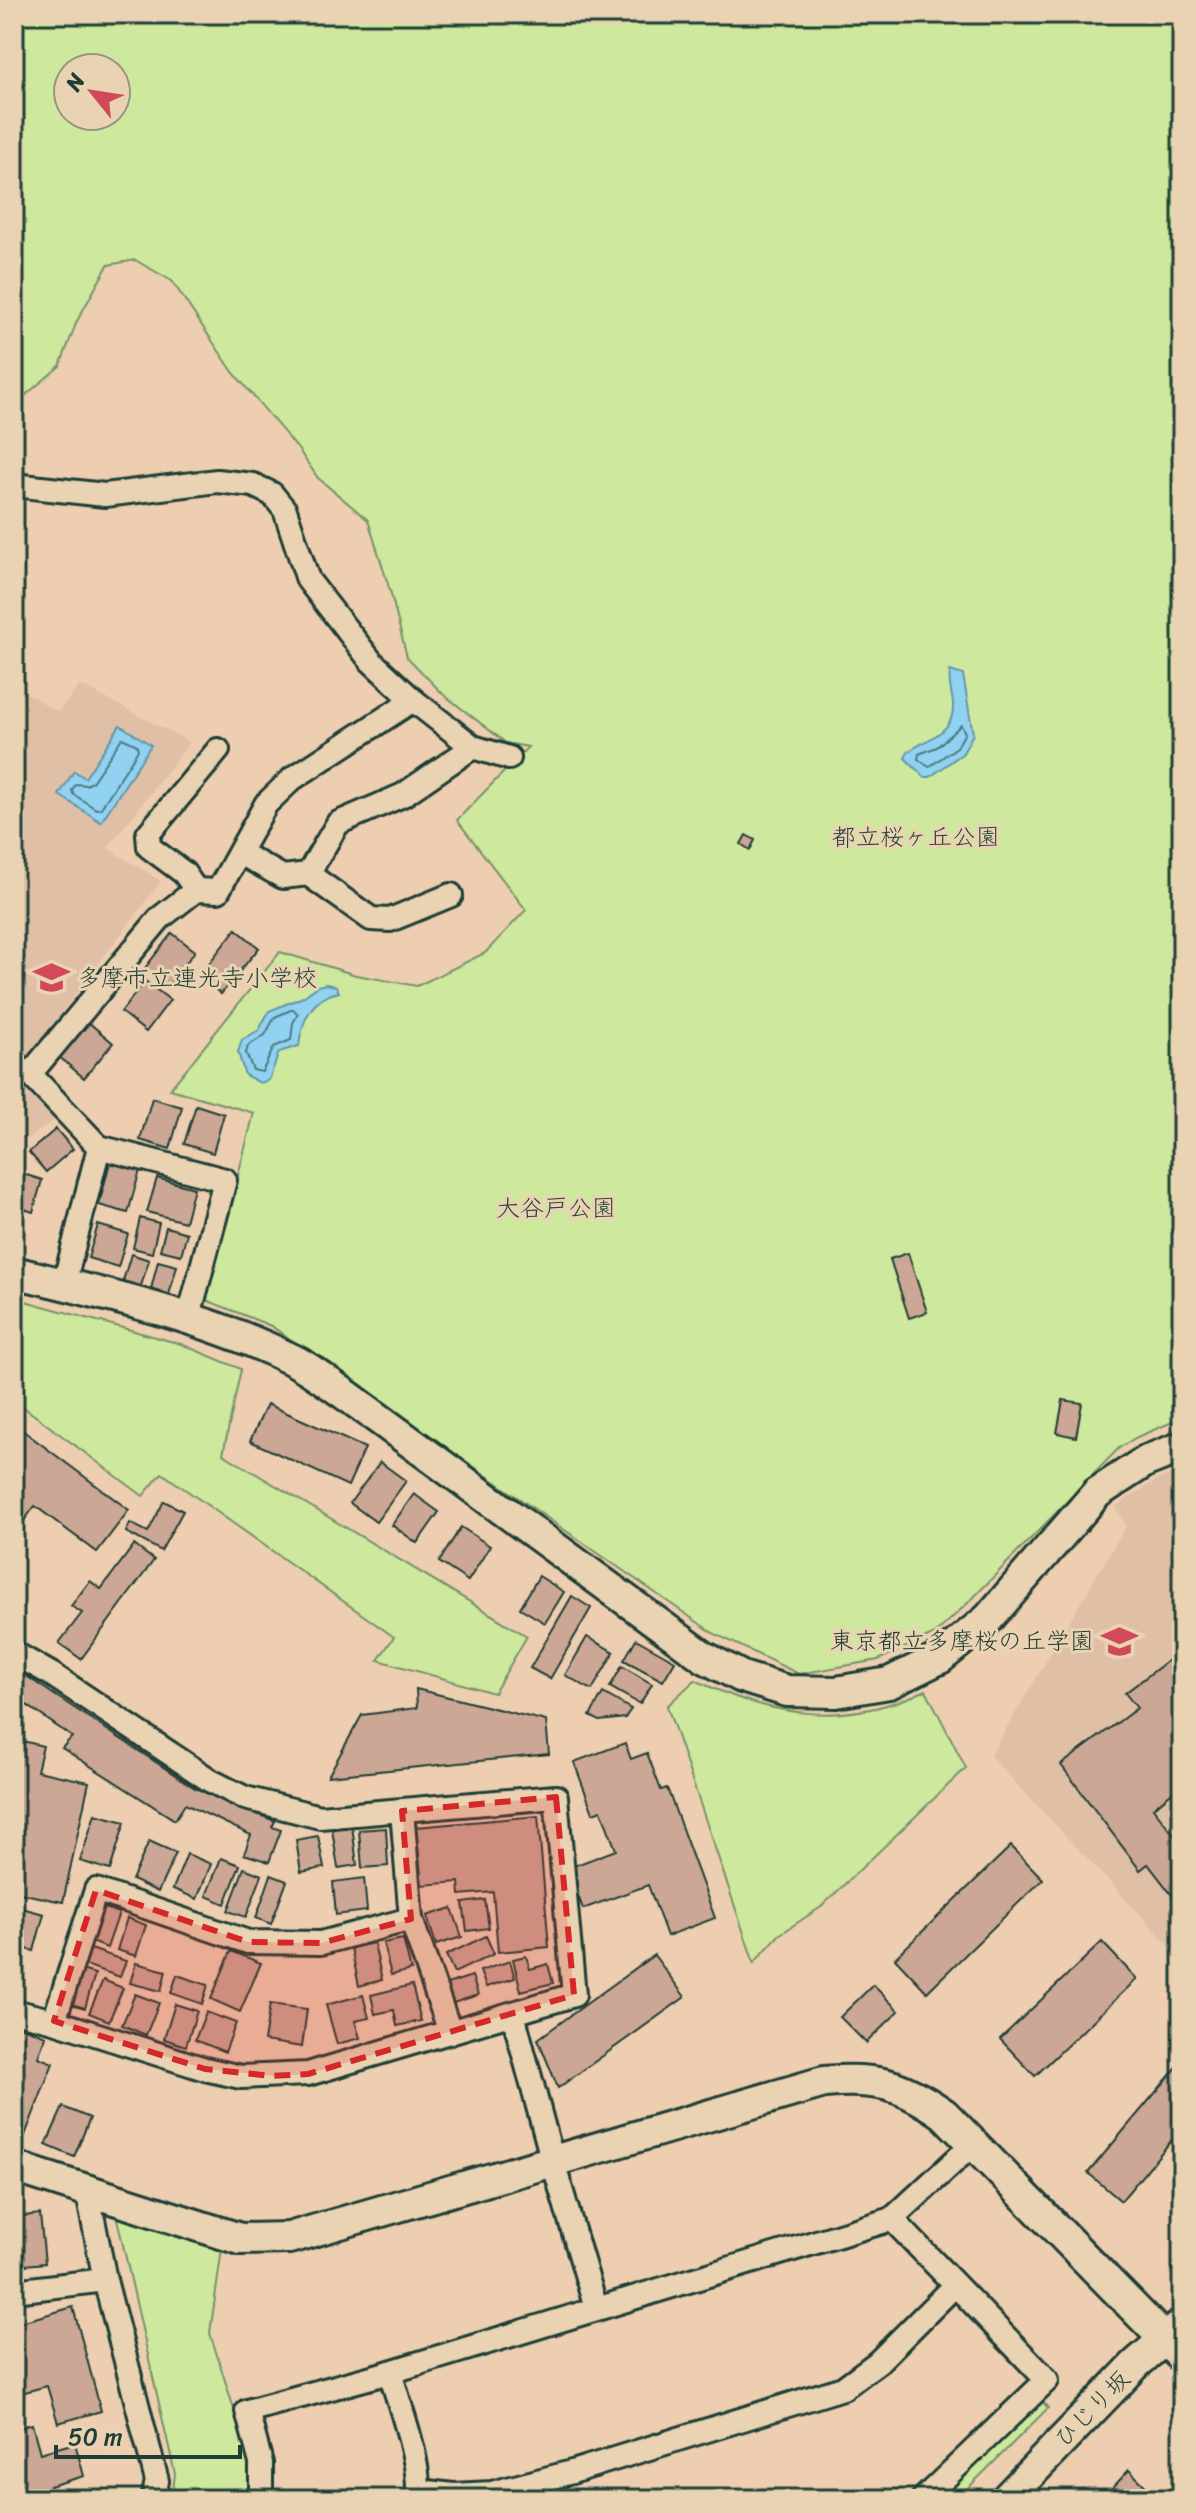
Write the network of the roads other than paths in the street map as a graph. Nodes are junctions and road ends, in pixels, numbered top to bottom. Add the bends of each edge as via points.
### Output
1 (14, 485) edge
2 (413, 700) junction
3 (473, 747) junction
4 (218, 750) dead end
5 (509, 758) dead end
6 (240, 853) junction
7 (308, 874) junction
8 (196, 890) junction
9 (451, 895) dead end
10 (99, 1147) junction
11 (14, 1272) edge
12 (64, 1284) junction
13 (188, 1320) junction
14 (1182, 1447) edge
15 (14, 1653) edge
16 (402, 1811) junction
17 (411, 1919) junction
18 (14, 2011) edge
19 (513, 2014) junction
20 (54, 2021) junction
21 (450, 2032) junction
22 (973, 2144) junction
23 (553, 2162) junction
24 (14, 2167) edge
25 (87, 2189) junction
26 (892, 2219) junction
27 (105, 2280) junction
28 (954, 2286) junction
29 (14, 2291) edge
30 (596, 2308) junction
31 (1176, 2339) edge
32 (390, 2372) junction
33 (418, 2495) edge
34 (153, 2499) edge
35 (261, 2499) edge
36 (923, 2499) edge
37 (1006, 2499) edge

1 - 2 street via 105,495 217,481 253,485 272,494 285,510 308,580 371,661
2 - 3 street
2 - 6 street via 292,779 266,804
3 - 5 street
3 - 7 street via 403,795 338,823
4 - 8 street via 148,834 149,847 184,873
6 - 7 street via 283,877
6 - 8 street via 218,891
7 - 9 street via 371,919 390,920
8 - 10 street via 160,918 30,1074
10 - 12 street
10 - 13 street via 225,1180
11 - 12 street
12 - 13 street
13 - 14 street via 295,1361 704,1657 742,1677 787,1691 836,1692 889,1683 940,1658 988,1619 1097,1493 1146,1461
15 - 16 street via 245,1798 320,1817
16 - 17 street
16 - 19 street via 556,1797 574,1995
17 - 20 street via 321,1943 248,1942 96,1890
17 - 21 street
18 - 20 street
19 - 21 street
19 - 23 street
20 - 21 street via 241,2077 308,2074
22 - 23 street via 918,2096 857,2079 824,2082
22 - 26 street
22 - 31 street
23 - 25 street via 289,2238 240,2239
23 - 30 street
24 - 25 street
25 - 27 street
26 - 28 street
26 - 30 street
27 - 29 street
27 - 34 street via 157,2481
28 - 33 street via 878,2362 843,2388 492,2493
28 - 36 street via 1047,2380
30 - 32 street
31 - 37 street, ひじり坂 via 1136,2364
32 - 33 street via 413,2452
32 - 35 street via 247,2411 261,2463

